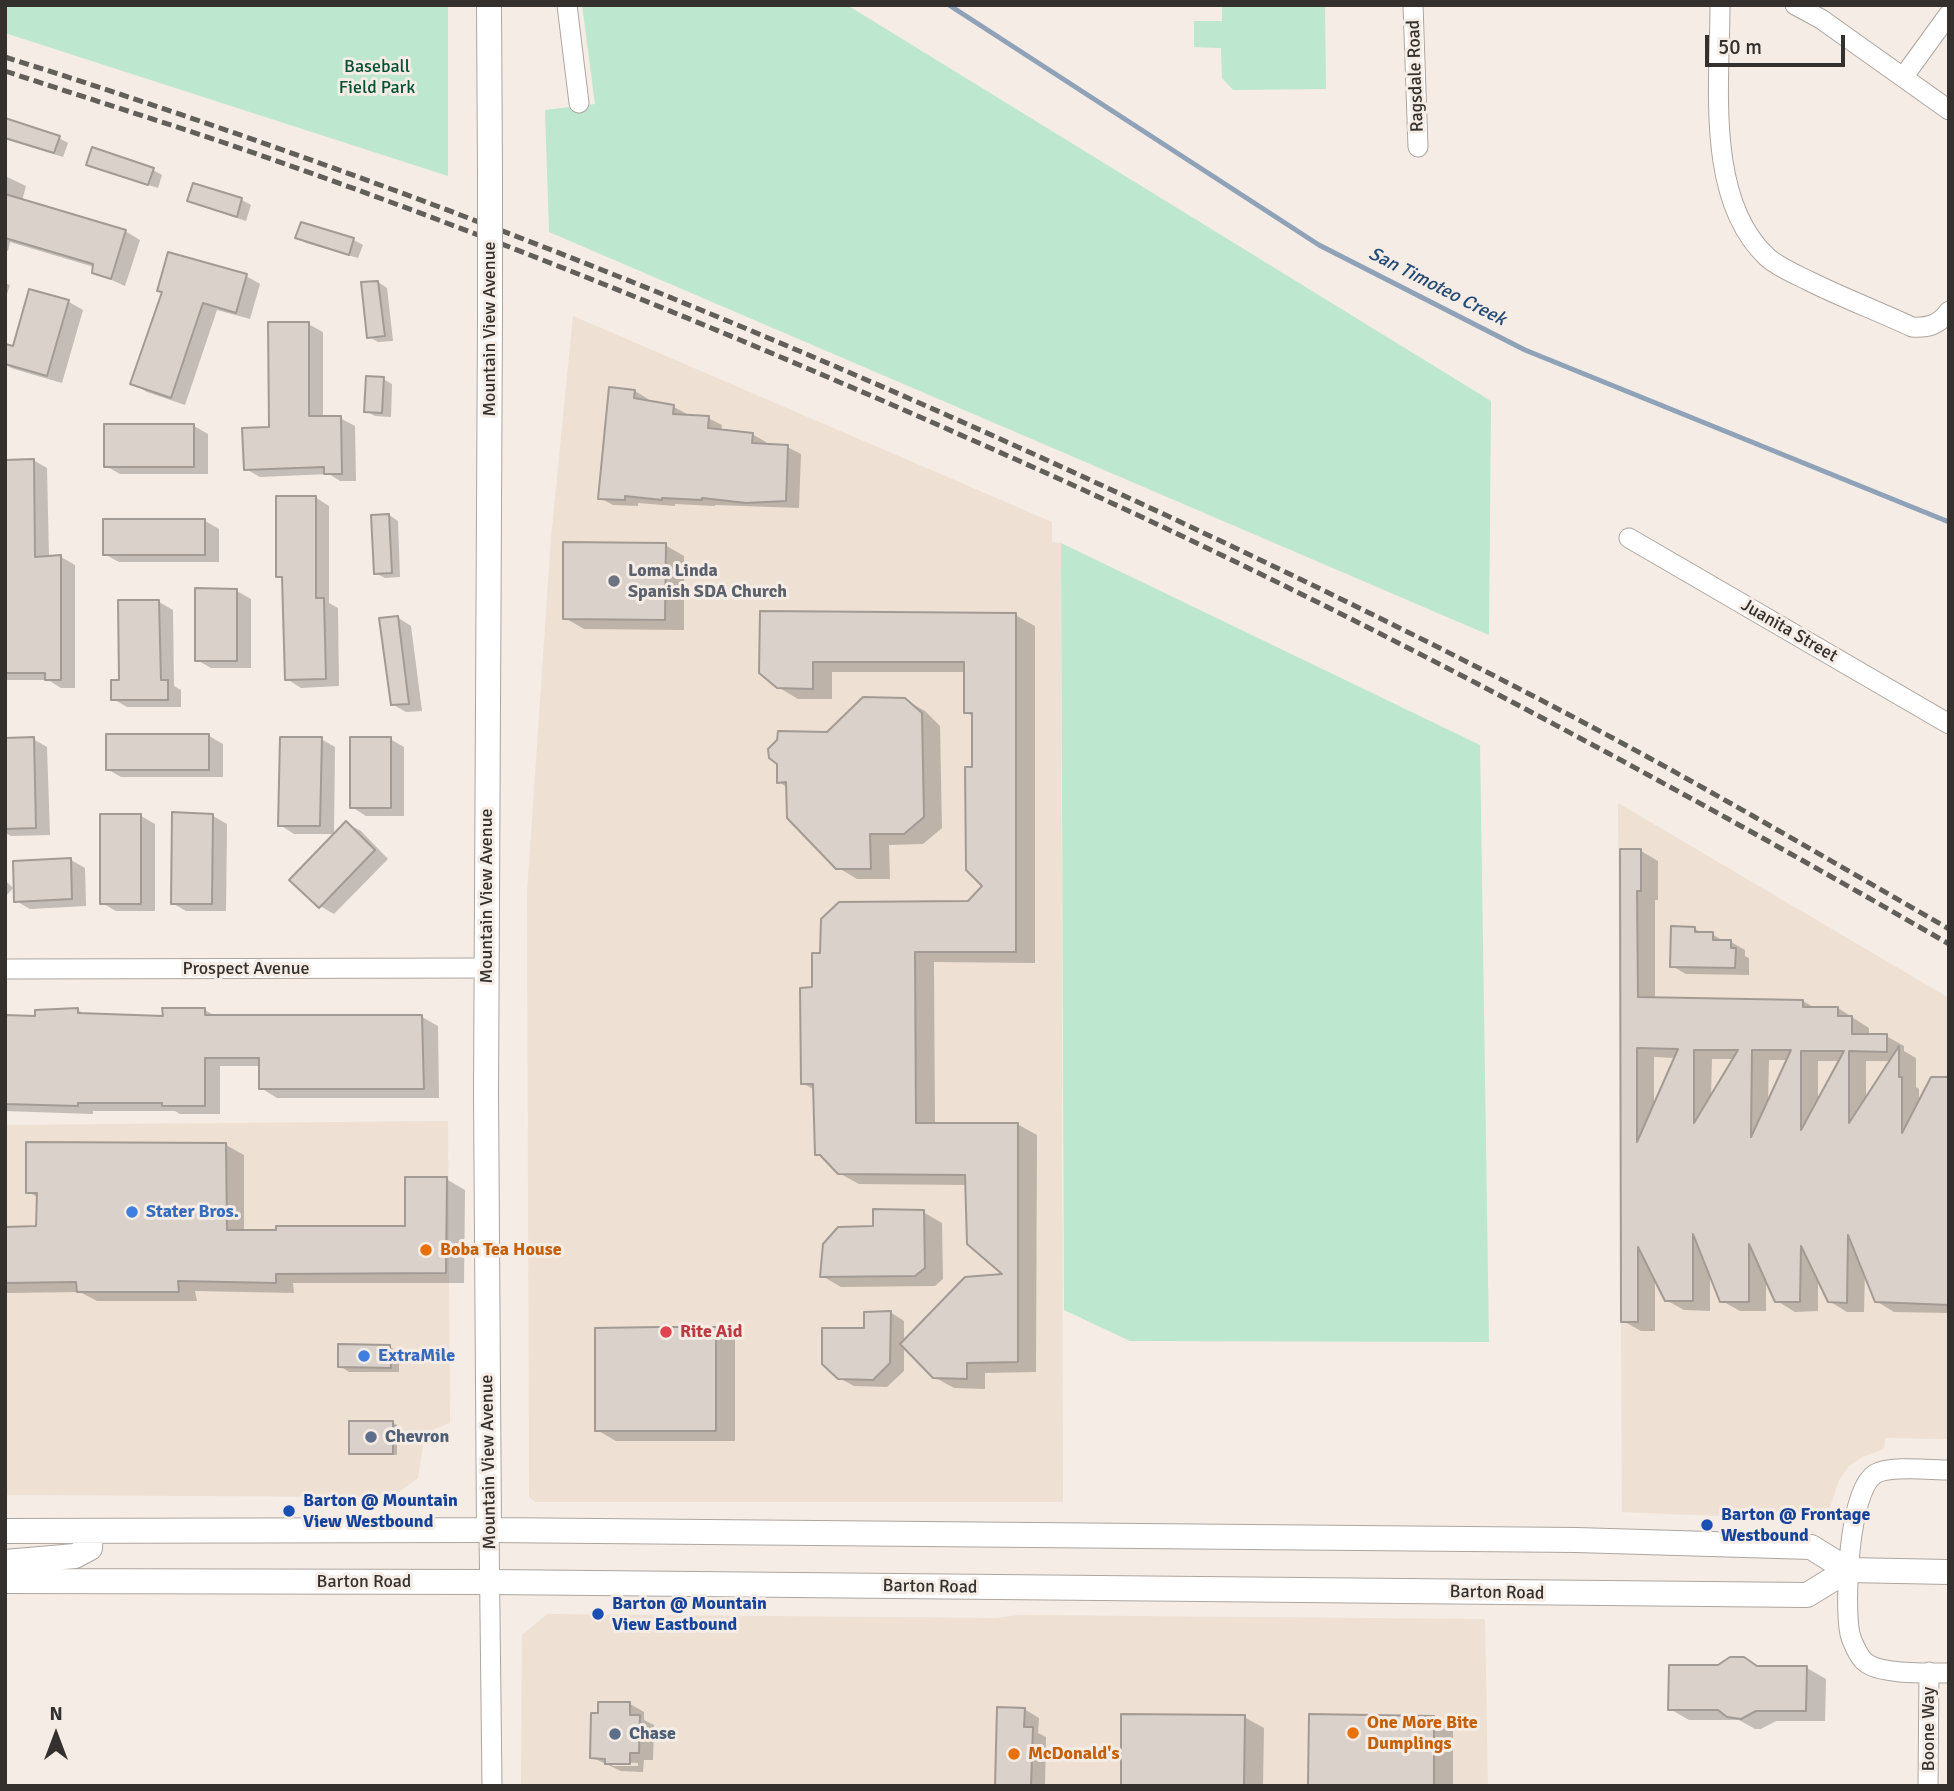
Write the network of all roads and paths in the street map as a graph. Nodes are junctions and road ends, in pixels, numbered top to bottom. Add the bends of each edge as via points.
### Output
1 (489, 5) edge
2 (567, 5) edge
3 (1413, 5) edge
4 (1720, 5) edge
5 (1795, 5) edge
6 (1949, 14) edge
7 (1904, 76) junction
8 (579, 103) dead end
9 (1949, 110) edge
10 (1418, 147) dead end
11 (1949, 311) edge
12 (1629, 538) dead end
13 (1949, 724) edge
14 (486, 968) junction
15 (5, 969) edge
16 (1949, 1470) edge
17 (489, 1530) junction
18 (5, 1531) edge
19 (91, 1531) junction
20 (5, 1562) edge
21 (1848, 1570) junction
22 (1949, 1572) edge
23 (5, 1581) edge
24 (492, 1583) junction
25 (1929, 1672) junction
26 (1949, 1673) edge
27 (492, 1786) edge
28 (1928, 1786) edge

1 - 14 main road, Mountain View Avenue, bridge
2 - 8 street
3 - 10 street, Ragsdale Road
4 - 11 street via 1723,164 1738,219 1768,258 1792,273 1912,327 1935,325
5 - 7 street
6 - 7 street
7 - 9 street
12 - 13 street, Juanita Street
14 - 15 street, Prospect Avenue
14 - 17 main road, Mountain View Avenue
16 - 21 street via 1891,1469 1874,1474 1858,1498
17 - 19 main road
17 - 21 main road via 1784,1546 1811,1547
17 - 24 street, Mountain View Avenue
18 - 19 main road
19 - 20 main road via 90,1548 75,1556
21 - 22 main road
21 - 24 main road, Barton Road via 1807,1595
21 - 25 street via 1851,1637 1863,1661 1873,1667
23 - 24 main road, Barton Road
24 - 27 street, Mountain View Avenue
25 - 26 street
25 - 28 street, Boone Way

